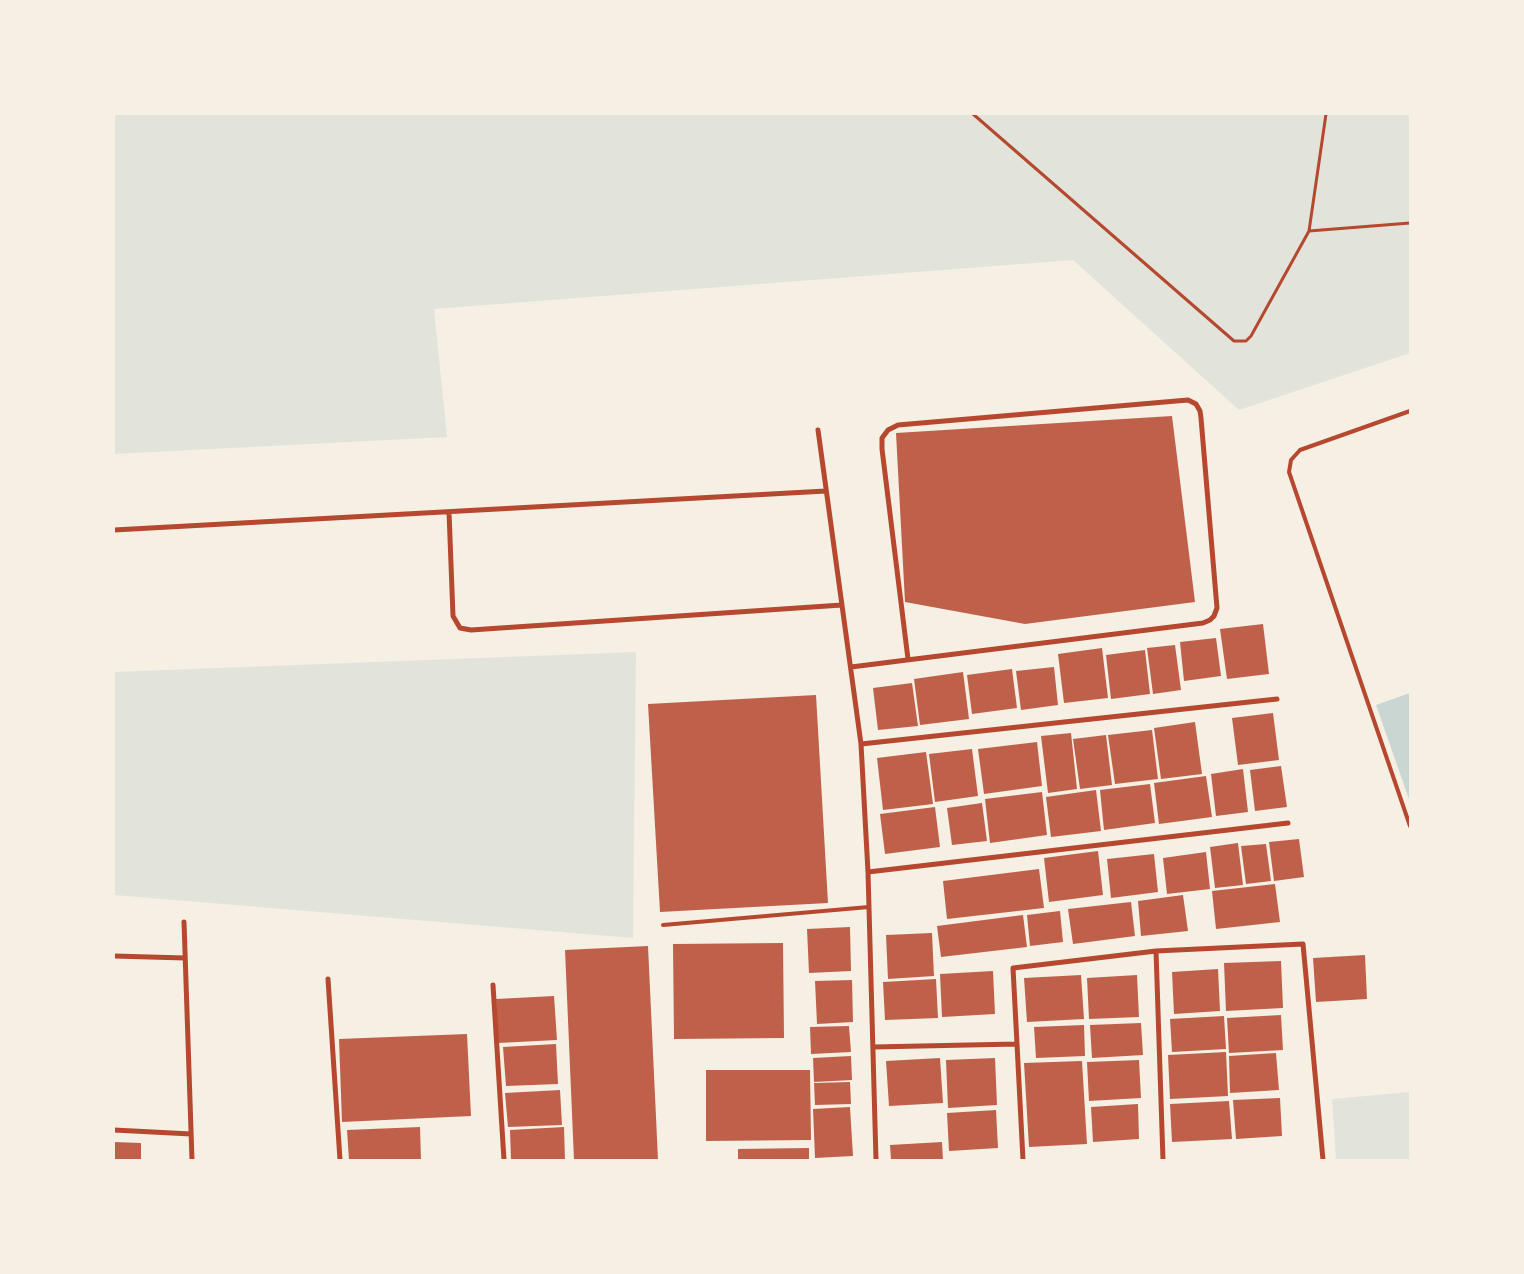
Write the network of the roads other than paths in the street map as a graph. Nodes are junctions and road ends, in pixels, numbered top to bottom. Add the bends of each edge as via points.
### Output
1 (1410, 411) edge
2 (818, 430) dead end
3 (826, 491) junction
4 (449, 512) junction
5 (114, 530) edge
6 (842, 605) junction
7 (908, 659) junction
8 (851, 667) junction
9 (1277, 699) dead end
10 (861, 744) junction
11 (1288, 823) dead end
12 (1410, 826) edge
13 (868, 872) junction
14 (869, 907) junction
15 (184, 922) dead end
16 (663, 924) dead end
17 (1156, 950) junction
18 (114, 956) edge
19 (185, 958) junction
20 (328, 979) dead end
21 (493, 985) dead end
22 (1017, 1044) junction
23 (873, 1047) junction
24 (114, 1130) edge
25 (191, 1134) junction
26 (192, 1160) edge
27 (340, 1160) edge
28 (504, 1160) edge
29 (876, 1160) edge
30 (1023, 1160) edge
31 (1163, 1160) edge
32 (1323, 1160) edge

1 - 12 lane via 1300,450 1291,460 1289,472
2 - 3 street
3 - 4 street
3 - 6 street
4 - 5 street
4 - 6 street via 454,616 460,628 471,630
6 - 8 street
7 - 7 street via 1210,620 1217,608 1201,418 1196,404 1188,400 898,425 888,430 882,438 882,449
7 - 8 street
8 - 10 street
9 - 10 street
10 - 13 street
11 - 13 street
13 - 14 street
14 - 16 lane
14 - 23 street
15 - 19 street
17 - 22 street via 1013,968
17 - 31 street
17 - 32 street via 1304,944
18 - 19 street
19 - 25 street
20 - 27 street
21 - 28 street
22 - 23 street
22 - 30 street
23 - 29 street
24 - 25 street
25 - 26 street

